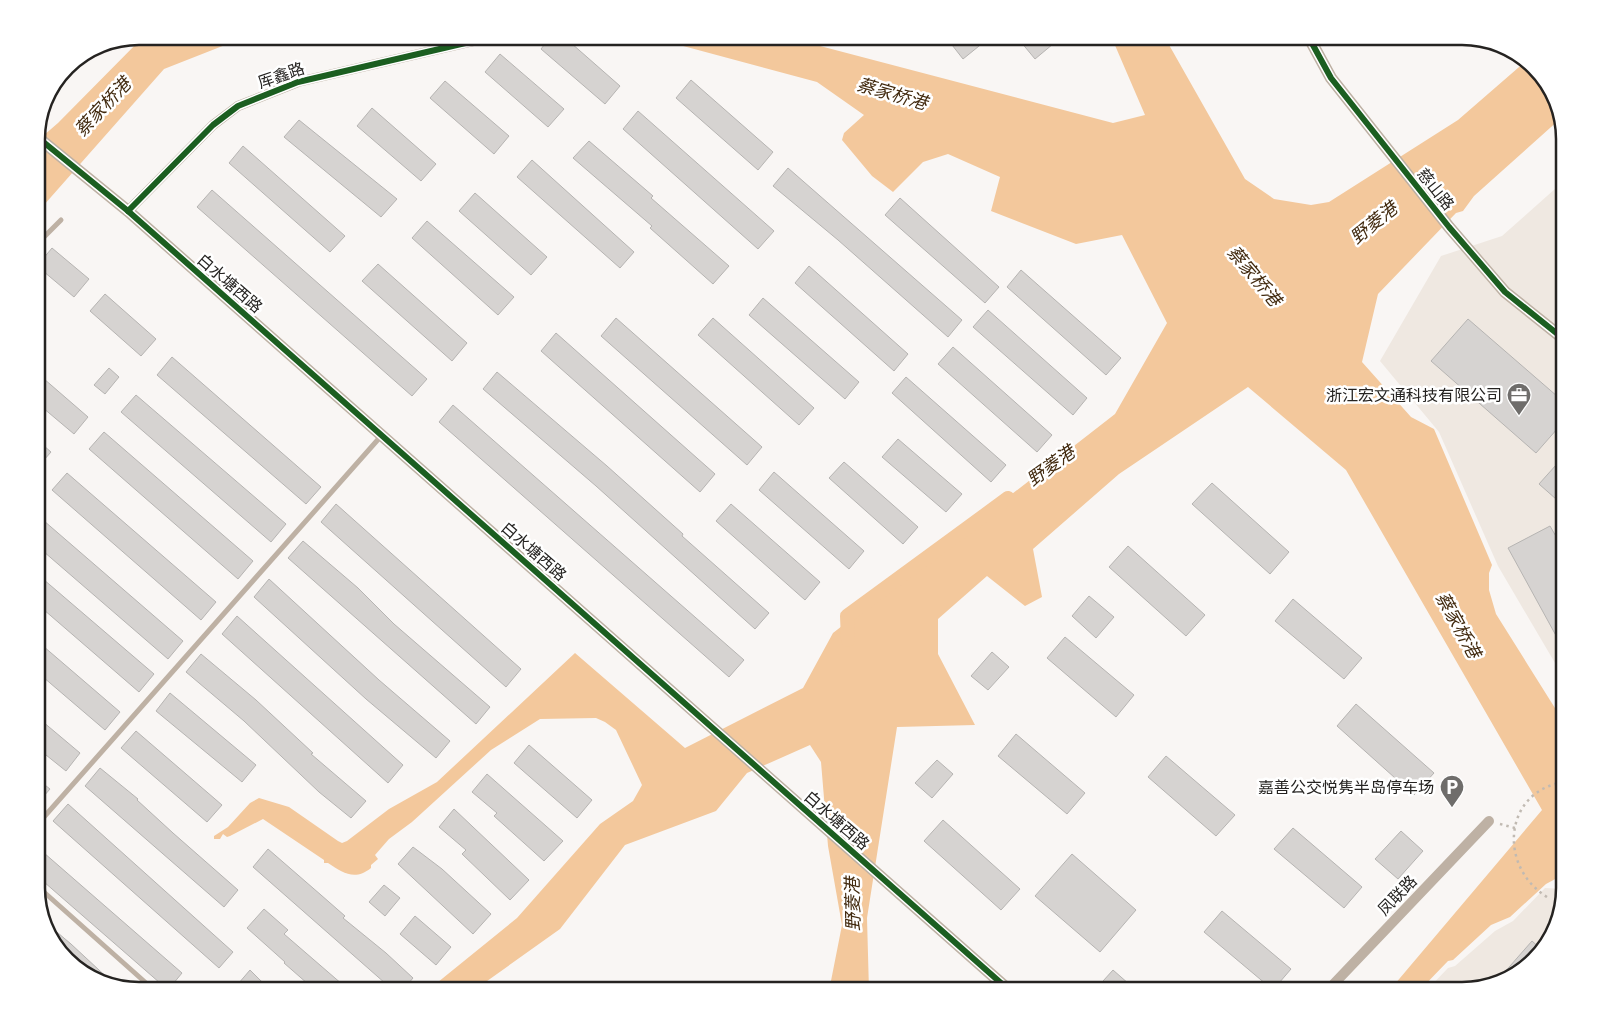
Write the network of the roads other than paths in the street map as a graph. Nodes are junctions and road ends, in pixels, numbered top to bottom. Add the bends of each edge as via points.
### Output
1 (457, 45) edge
2 (1313, 45) edge
3 (45, 143) edge
4 (128, 211) junction
5 (61, 220) dead end
6 (45, 237) edge
7 (1556, 333) edge
8 (382, 435) junction
9 (45, 816) edge
10 (1489, 821) road end
11 (45, 893) edge
12 (145, 982) edge
13 (1000, 982) edge
14 (1336, 982) edge

1 - 4 street, 厍鑫路 via 298,82 238,106 213,125
2 - 7 street, 慈山路 via 1331,78 1448,227 1505,292
3 - 4 street, 白水塘西路
4 - 8 street, 白水塘西路
5 - 6 lane
8 - 9 lane
8 - 13 street, 白水塘西路
10 - 14 street, 凤联路
11 - 12 lane

